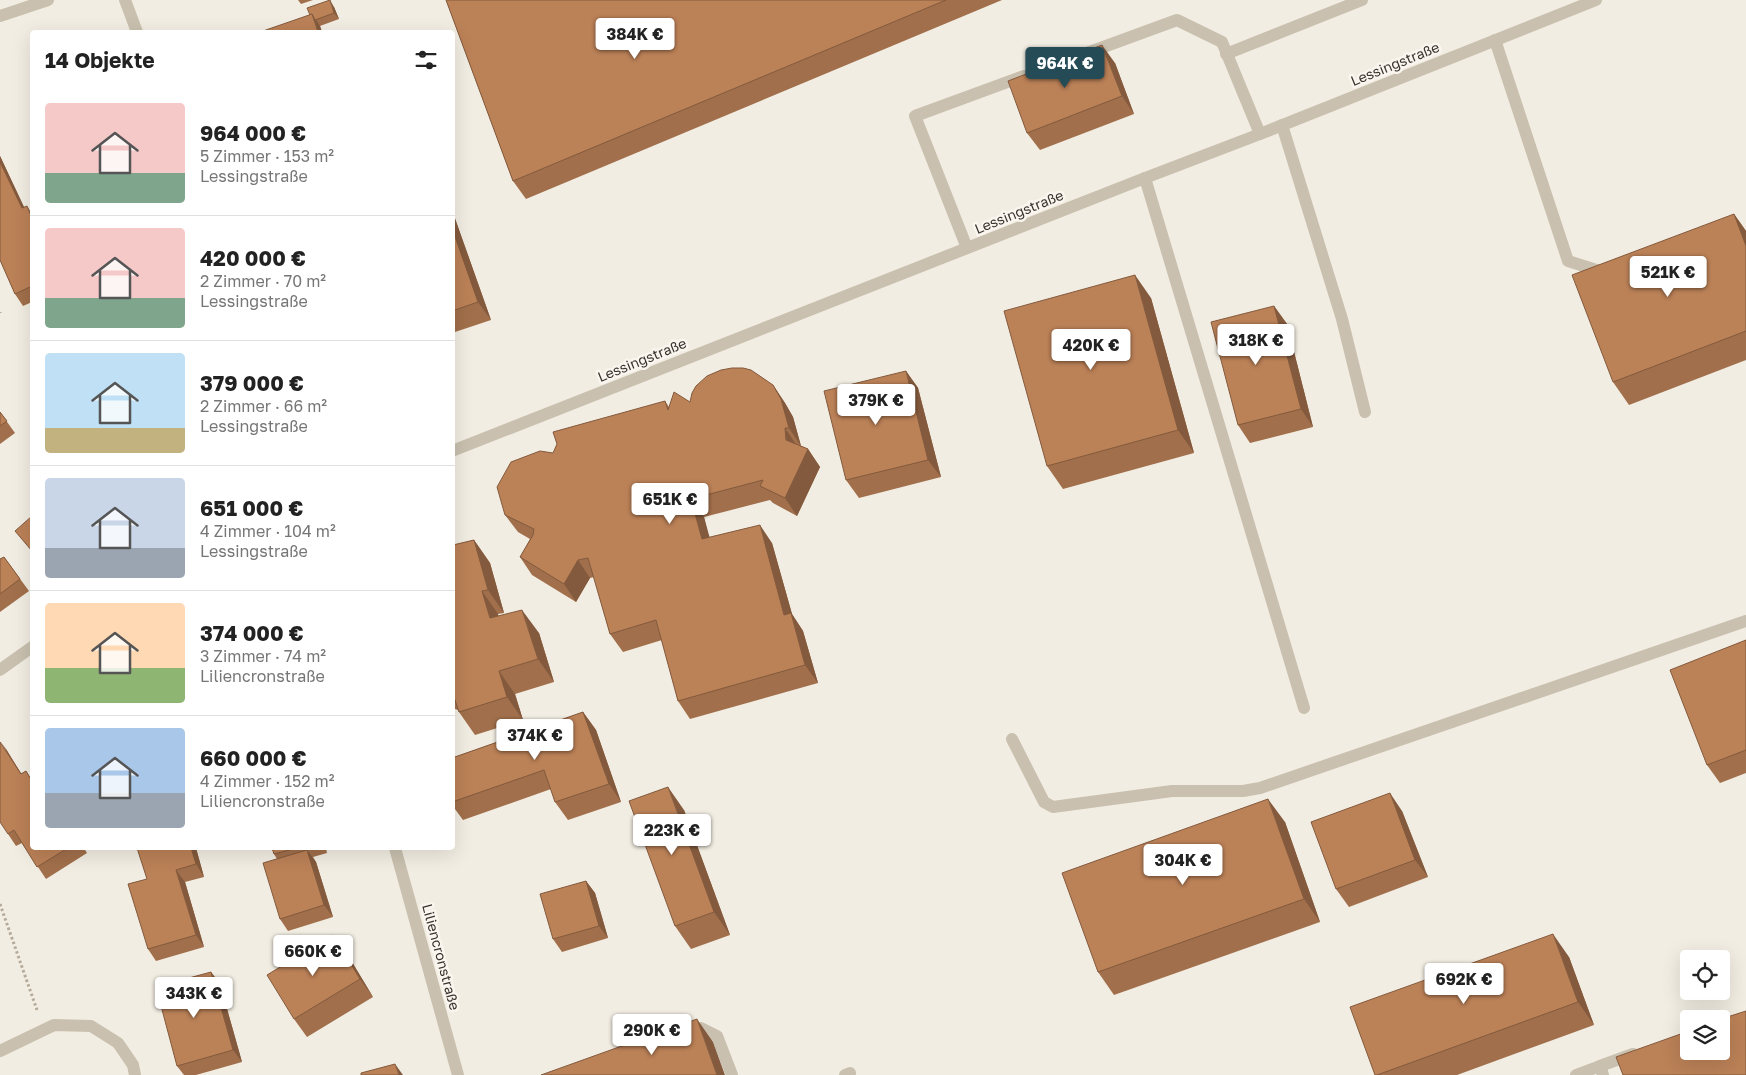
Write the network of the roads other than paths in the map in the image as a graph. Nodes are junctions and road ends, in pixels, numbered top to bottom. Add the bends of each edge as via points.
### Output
1 (48, 0) edge
2 (126, 0) edge
3 (1362, 0) edge
4 (1596, 0) edge
5 (0, 16) edge
6 (136, 30) edge
7 (1495, 40) junction
8 (1226, 54) junction
9 (1074, 58) edge
10 (1037, 71) edge
11 (1282, 125) junction
12 (1260, 134) junction
13 (1145, 178) junction
14 (966, 248) junction
15 (1615, 270) edge
16 (1364, 412) dead end
17 (455, 450) edge
18 (1746, 621) edge
19 (30, 648) edge
20 (0, 670) edge
21 (1304, 708) dead end
22 (1012, 739) dead end
23 (396, 850) edge
24 (674, 1038) edge
25 (1644, 1050) edge
26 (0, 1051) edge
27 (1602, 1071) edge
28 (136, 1075) edge
29 (458, 1075) edge
30 (732, 1075) edge
31 (1576, 1075) edge

1 - 5 street
2 - 6 street
3 - 8 street
4 - 7 street, Lessingstraße
7 - 11 street, Lessingstraße
7 - 15 street via 1568,261 1606,273
8 - 9 street via 1222,42 1177,20
8 - 12 street
10 - 14 street via 916,116
11 - 12 street, Lessingstraße
11 - 16 street via 1342,319
12 - 13 street, Lessingstraße
13 - 14 street, Lessingstraße
13 - 21 street
14 - 17 street, Lessingstraße
18 - 22 street via 1260,788 1243,791 1172,791 1052,807 1044,802
19 - 20 street
23 - 29 street, Liliencronstraße
24 - 30 street via 701,1028 717,1036
25 - 27 street
26 - 28 street via 54,1025 91,1026 118,1043
27 - 31 street

